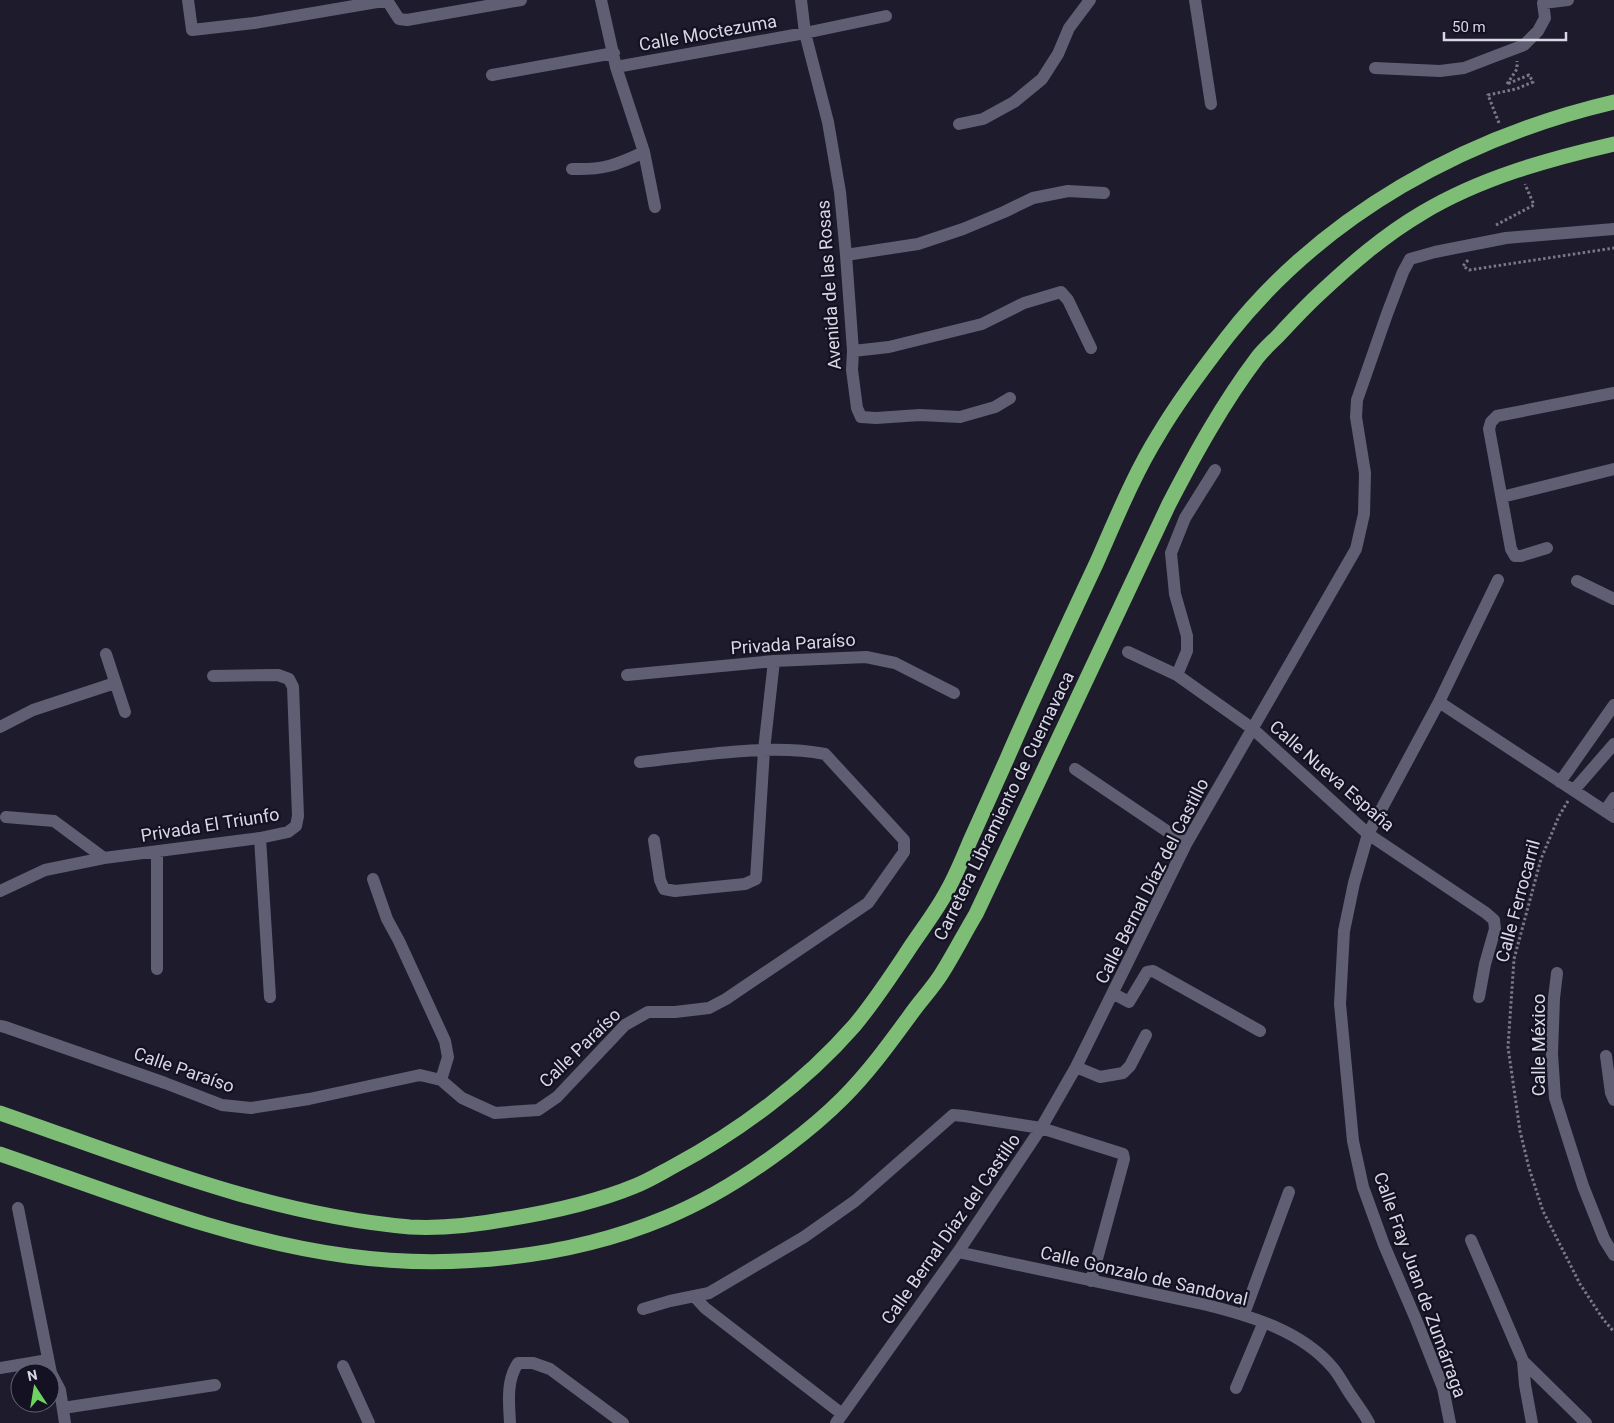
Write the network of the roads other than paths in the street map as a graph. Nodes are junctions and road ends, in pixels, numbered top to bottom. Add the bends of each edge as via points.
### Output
1 (188, 0) edge
2 (521, 0) edge
3 (602, 0) edge
4 (801, 0) edge
5 (1090, 0) edge
6 (1195, 0) edge
7 (1568, 0) edge
8 (1541, 2) edge
9 (886, 16) dead end
10 (806, 33) junction
11 (614, 53) junction
12 (616, 67) junction
13 (1375, 68) dead end
14 (492, 75) dead end
15 (1614, 102) edge
16 (1211, 104) dead end
17 (959, 124) dead end
18 (1614, 144) edge
19 (644, 152) junction
20 (572, 168) dead end
21 (1104, 193) dead end
22 (655, 207) dead end
23 (1614, 229) edge
24 (846, 256) junction
25 (1092, 348) dead end
26 (853, 351) junction
27 (1614, 394) edge
28 (1010, 398) dead end
29 (1614, 469) edge
30 (1215, 470) dead end
31 (1502, 497) junction
32 (1547, 548) dead end
33 (1498, 580) dead end
34 (1577, 581) dead end
35 (1614, 599) edge
36 (1128, 652) dead end
37 (106, 654) dead end
38 (774, 661) junction
39 (627, 675) dead end
40 (1177, 675) junction
41 (213, 676) dead end
42 (115, 683) junction
43 (954, 693) dead end
44 (1440, 702) junction
45 (1614, 705) edge
46 (125, 712) dead end
47 (0, 728) edge
48 (1253, 729) junction
49 (1614, 744) edge
50 (764, 750) junction
51 (640, 762) dead end
52 (1075, 769) dead end
53 (1560, 782) junction
54 (1574, 790) junction
55 (1614, 798) edge
56 (1610, 814) edge
57 (6, 817) dead end
58 (1368, 834) junction
59 (260, 838) junction
60 (654, 840) dead end
61 (1186, 844) junction
62 (157, 852) junction
63 (104, 858) junction
64 (373, 879) dead end
65 (0, 891) edge
66 (156, 969) dead end
67 (1557, 973) dead end
68 (1114, 994) junction
69 (270, 997) dead end
70 (1479, 997) dead end
71 (0, 1026) edge
72 (1260, 1031) dead end
73 (1146, 1035) dead end
74 (1606, 1056) dead end
75 (1076, 1067) junction
76 (441, 1080) junction
77 (1614, 1100) edge
78 (0, 1113) edge
79 (1041, 1128) junction
80 (0, 1154) edge
81 (1289, 1192) dead end
82 (18, 1208) dead end
83 (1471, 1240) dead end
84 (958, 1252) junction
85 (1614, 1255) edge
86 (1091, 1281) junction
87 (694, 1296) junction
88 (643, 1309) dead end
89 (1244, 1314) junction
90 (1263, 1324) junction
91 (48, 1360) junction
92 (1523, 1361) junction
93 (343, 1366) dead end
94 (0, 1368) edge
95 (215, 1385) dead end
96 (1236, 1388) dead end
97 (63, 1408) junction
98 (839, 1419) edge
99 (65, 1423) edge
100 (369, 1423) edge
101 (510, 1423) edge
102 (623, 1423) edge
103 (1368, 1423) edge
104 (1450, 1423) edge
105 (1532, 1423) edge
106 (1586, 1423) edge

1 - 2 street via 192,30 378,2 388,2 399,19 407,20
3 - 11 street
4 - 10 street, Avenida de las Rosas
5 - 17 street via 1069,28 1042,79 1014,102 983,120
6 - 16 street
7 - 8 street
8 - 13 street via 1545,18 1524,45 1464,68 1440,71
9 - 10 street, Calle Moctezuma
10 - 12 street, Calle Moctezuma
10 - 24 street, Avenida de las Rosas via 828,122 840,192
11 - 12 street
11 - 14 street
12 - 19 street
15 - 78 highway, Carretera Libramiento de Cuernavaca via 1566,114 1492,140 1405,184 1324,240 1281,278 1232,331 1157,436 949,888 855,1025 822,1059 746,1124 639,1185 583,1204 463,1227 414,1227 309,1211 217,1187
18 - 80 highway, Carretera Libramiento de Cuernavaca via 1508,174 1422,212 1342,272 1258,356 1196,453 1169,504 976,914 941,975 884,1051 843,1098 765,1162 717,1192 665,1218 605,1238 528,1254 466,1262 402,1262 296,1247 207,1225
19 - 20 street via 620,164 594,169
19 - 22 street
21 - 24 street via 1068,191 1033,198 988,219 918,244
23 - 48 street, Calle Bernal Díaz del Castillo via 1506,238 1410,259 1357,400 1356,417 1365,473 1364,514 1356,549
24 - 26 street, Avenida de las Rosas
25 - 26 street via 1061,292 1024,303 982,324 890,347
26 - 28 street, Avenida de las Rosas via 852,370 861,417 960,417 995,407
27 - 31 street via 1497,416 1490,422
29 - 31 street
30 - 40 street via 1185,518 1171,553 1175,594 1187,636 1187,651
31 - 32 street via 1515,556
33 - 44 street, Calle Fray Juan de Zumárraga
34 - 35 street
36 - 40 street, Calle Nueva España
37 - 42 street
38 - 39 street, Privada Paraíso
38 - 43 street, Privada Paraíso via 866,657 895,663
38 - 50 street
40 - 48 street, Calle Nueva España
41 - 59 street, Privada El Triunfo via 278,675 289,679 293,687 296,826 288,832
42 - 46 street
42 - 47 street via 32,710
44 - 53 street
44 - 58 street, Calle Fray Juan de Zumárraga
45 - 53 street
48 - 58 street, Calle Nueva España
48 - 61 street, Calle Bernal Díaz del Castillo
49 - 54 street
50 - 51 street, Calle Paraíso
50 - 60 street via 756,879 745,884 675,891 664,889
50 - 76 street, Calle Paraíso via 825,754 904,840 904,852 868,903 709,1008 648,1012 625,1025 557,1097 538,1110 495,1114 462,1098
52 - 61 street
53 - 54 street
54 - 56 street
55 - 56 street
57 - 63 street via 54,821
58 - 70 street, Calle Nueva España via 1494,920 1495,930
58 - 104 street, Calle Fray Juan de Zumárraga via 1344,931 1340,1004 1353,1141 1363,1187 1443,1388
59 - 62 street, Privada El Triunfo
59 - 69 street
61 - 68 street, Calle Bernal Díaz del Castillo
62 - 63 street, Privada El Triunfo
62 - 66 street
63 - 65 street, Privada El Triunfo via 45,870
64 - 76 street via 386,919 445,1041 448,1057
67 - 85 street, Calle México via 1552,1054 1554,1098 1583,1186 1604,1239
68 - 72 street via 1129,1002 1147,972 1154,971
68 - 75 street, Calle Bernal Díaz del Castillo
71 - 76 street, Calle Paraíso via 222,1105 251,1108 420,1076
73 - 75 street via 1123,1073 1100,1077
74 - 77 street
75 - 79 street, Calle Bernal Díaz del Castillo
79 - 84 street, Calle Bernal Díaz del Castillo
79 - 86 street via 1123,1154
79 - 87 street via 953,1115 855,1201 804,1237 709,1293
81 - 89 street
82 - 91 street
83 - 92 street
84 - 86 street, Calle Gonzalo de Sandoval
84 - 98 street, Calle Bernal Díaz del Castillo
86 - 89 street, Calle Gonzalo de Sandoval
87 - 88 street
87 - 98 street
89 - 90 street, Calle Gonzalo de Sandoval
90 - 96 street
90 - 103 street, Calle Gonzalo de Sandoval via 1285,1331 1311,1347 1333,1368
91 - 94 street
91 - 97 street via 60,1390
92 - 105 street
92 - 106 street
93 - 100 street
95 - 97 street
97 - 99 street
101 - 102 street via 508,1399 512,1373 518,1364 533,1363 550,1369

